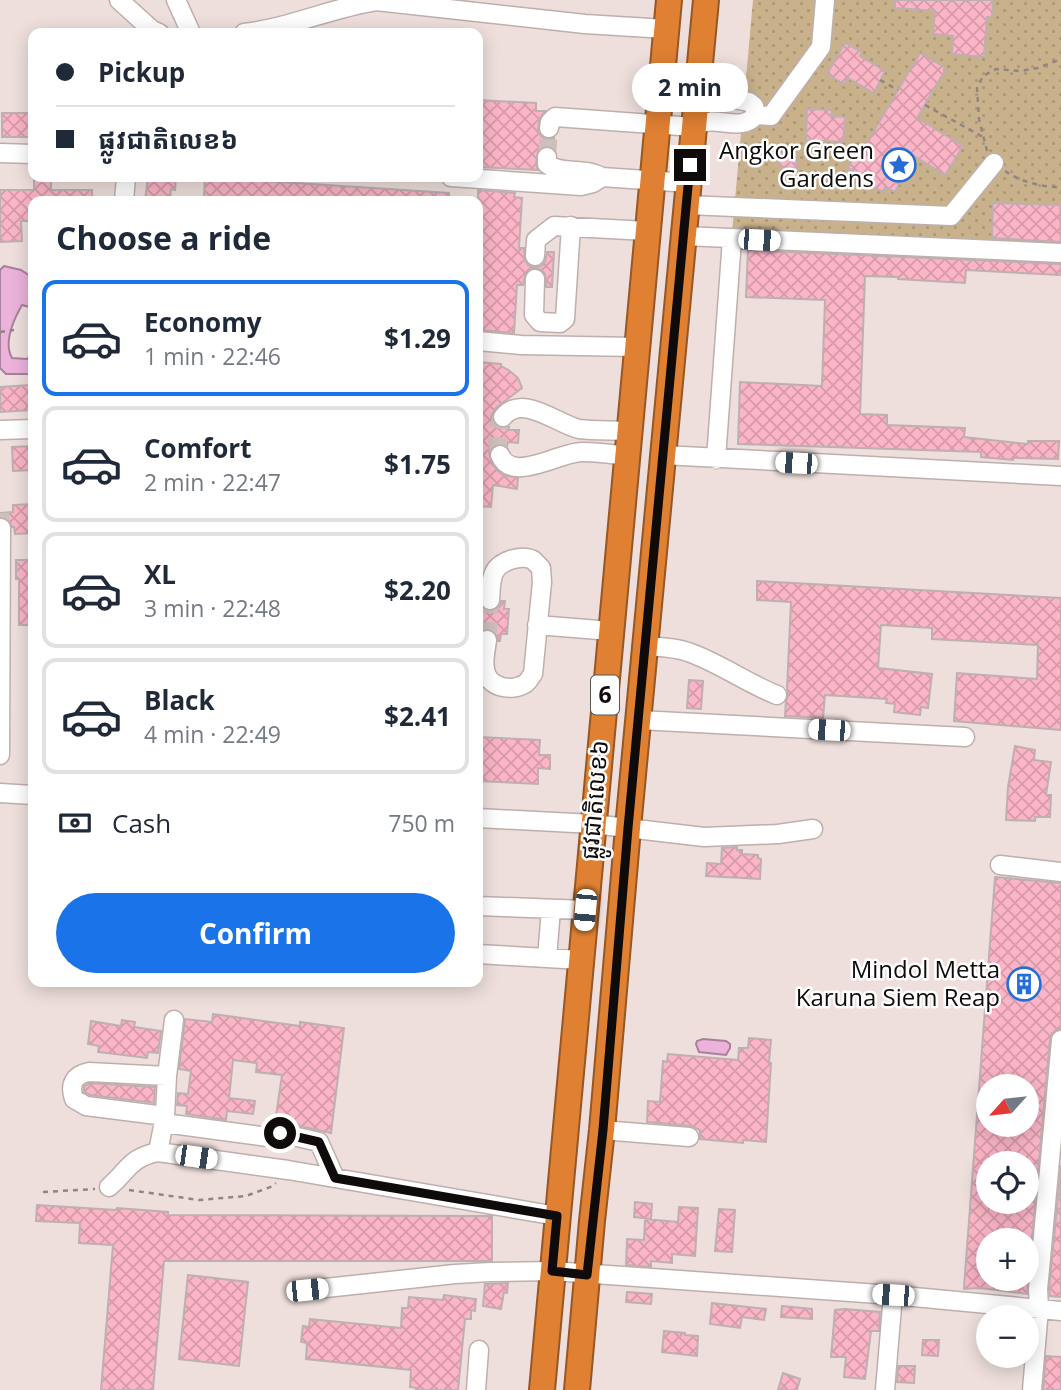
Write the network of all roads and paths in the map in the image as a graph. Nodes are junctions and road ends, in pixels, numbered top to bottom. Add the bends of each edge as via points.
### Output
1 (119, 0) edge
2 (176, 0) edge
3 (668, 0) edge
4 (706, 0) edge
5 (825, 0) edge
6 (150, 28) edge
7 (189, 28) edge
8 (273, 28) edge
9 (666, 29) junction
10 (1061, 59) edge
11 (880, 80) dead end
12 (698, 86) junction
13 (898, 90) dead end
14 (925, 105) dead end
15 (756, 115) junction
16 (657, 125) junction
17 (549, 128) dead end
18 (694, 128) junction
19 (983, 137) junction
20 (0, 153) edge
21 (28, 154) edge
22 (547, 157) dead end
23 (994, 163) junction
24 (602, 177) junction
25 (483, 179) edge
26 (652, 181) junction
27 (1061, 187) edge
28 (688, 194) junction
29 (571, 226) junction
30 (647, 231) junction
31 (684, 236) junction
32 (732, 239) junction
33 (1061, 253) edge
34 (535, 256) dead end
35 (535, 279) dead end
36 (14, 330) dead end
37 (0, 332) edge
38 (483, 341) edge
39 (637, 347) junction
40 (503, 417) dead end
41 (28, 429) edge
42 (0, 430) edge
43 (629, 431) junction
44 (500, 455) dead end
45 (663, 455) junction
46 (627, 456) junction
47 (716, 458) junction
48 (1061, 476) edge
49 (1, 528) edge
50 (490, 600) tunnel mouth
51 (537, 625) junction
52 (611, 631) junction
53 (487, 640) tunnel mouth
54 (645, 646) junction
55 (776, 695) dead end
56 (639, 720) junction
57 (965, 737) dead end
58 (0, 755) edge
59 (0, 793) edge
60 (28, 795) edge
61 (483, 818) edge
62 (593, 824) junction
63 (628, 828) junction
64 (813, 829) dead end
65 (1000, 865) dead end
66 (1061, 872) edge
67 (483, 906) edge
68 (551, 909) junction
69 (585, 910) junction
70 (483, 954) edge
71 (547, 958) junction
72 (581, 960) junction
73 (174, 1020) dead end
74 (1061, 1040) edge
75 (167, 1076) junction
76 (164, 1120) junction
77 (603, 1130) junction
78 (689, 1137) dead end
79 (158, 1153) junction
80 (288, 1170) junction
81 (335, 1178) junction
82 (109, 1188) junction
83 (43, 1192) dead end
84 (557, 1216) junction
85 (552, 1271) junction
86 (587, 1275) junction
87 (307, 1290) dead end
88 (893, 1295) junction
89 (997, 1305) edge
90 (1039, 1305) edge
91 (1039, 1309) edge
92 (1061, 1311) edge
93 (479, 1350) dead end
94 (1034, 1368) edge
95 (475, 1390) edge
96 (541, 1390) edge
97 (577, 1390) edge
98 (885, 1390) edge
99 (1032, 1390) edge

1 - 6 street
2 - 7 street
3 - 9 highway, ផ្លូវជាតិលេខ៦ / 6
4 - 12 highway, ផ្លូវជាតិលេខ៦ / 6
5 - 15 street via 821,47 771,116
8 - 9 street via 376,1
9 - 16 highway, ផ្លូវជាតិលេខ៦ / 6
10 - 19 path via 1020,71 996,69 983,76 977,88
11 - 13 path
12 - 15 street via 709,94 749,102
12 - 18 highway, ផ្លូវជាតិលេខ៦ / 6
14 - 19 path
15 - 18 street via 745,124 705,122
16 - 17 street via 555,117
16 - 18 street
16 - 26 highway, ផ្លូវជាតិលេខ៦ / 6
18 - 28 highway, ផ្លូវជាតិលេខ៦ / 6
19 - 23 path
20 - 21 street
22 - 24 street via 552,168
23 - 27 path via 1016,179
23 - 28 street via 951,215
24 - 25 street via 580,186
24 - 26 street
26 - 28 street
26 - 30 highway, ផ្លូវជាតិលេខ៦ / 6
28 - 31 highway, ផ្លូវជាតិលេខ៦ / 6
29 - 30 street
29 - 34 street via 554,226 536,240
29 - 35 street via 565,319 559,323 540,322 534,315
30 - 39 highway, ផ្លូវជាតិលេខ៦ / 6
31 - 32 street
31 - 45 highway, ផ្លូវជាតិលេខ៦ / 6
32 - 33 street
32 - 47 street
36 - 37 path
38 - 39 street
39 - 43 highway, ផ្លូវជាតិលេខ៦ / 6
40 - 43 street via 518,408 535,410 579,429
41 - 42 street
43 - 46 highway, ផ្លូវជាតិលេខ៦ / 6
44 - 46 street via 510,466 526,468 580,452
45 - 47 street
45 - 54 highway, ផ្លូវជាតិលេខ៦ / 6
46 - 52 highway, ផ្លូវជាតិលេខ៦ / 6
47 - 48 street
49 - 58 street
50 - 51 street via 492,578 503,562 533,560 541,568 542,582
51 - 52 street
51 - 53 street via 533,674 525,684 498,687 488,678 484,668
52 - 62 highway, ផ្លូវជាតិលេខ៦ / 6
54 - 55 street via 688,652
54 - 56 highway, ផ្លូវជាតិលេខ៦ / 6
56 - 57 street
56 - 63 highway, ផ្លូវជាតិលេខ៦ / 6
59 - 60 street
61 - 62 street
62 - 63 street
62 - 69 highway, ផ្លូវជាតិលេខ៦ / 6
63 - 64 street via 704,837
63 - 77 highway, ផ្លូវជាតិលេខ៦ / 6
65 - 66 street
67 - 68 street
68 - 69 street
68 - 71 street
69 - 72 highway, ផ្លូវជាតិលេខ៦ / 6
70 - 71 street
71 - 72 street
72 - 84 highway, ផ្លូវជាតិលេខ៦ / 6
73 - 75 street
74 - 90 street
75 - 76 street
75 - 76 street via 89,1072 76,1077 72,1088 74,1099 86,1106
76 - 79 street
76 - 81 street via 319,1142
77 - 78 street
77 - 86 highway, ផ្លូវជាតិលេខ៦ / 6
79 - 80 street
79 - 82 street via 135,1160
80 - 81 street
80 - 82 path via 273,1186 246,1196 199,1200
81 - 84 street
82 - 83 path
84 - 85 highway, ផ្លូវជាតិលេខ៦ / 6
85 - 86 street
85 - 87 street via 455,1274
85 - 96 highway, ផ្លូវជាតិលេខ៦ / 6
86 - 88 street
86 - 97 highway, ផ្លូវជាតិលេខ៦ / 6
88 - 89 street
88 - 98 street
91 - 92 street
93 - 95 street
94 - 99 street

